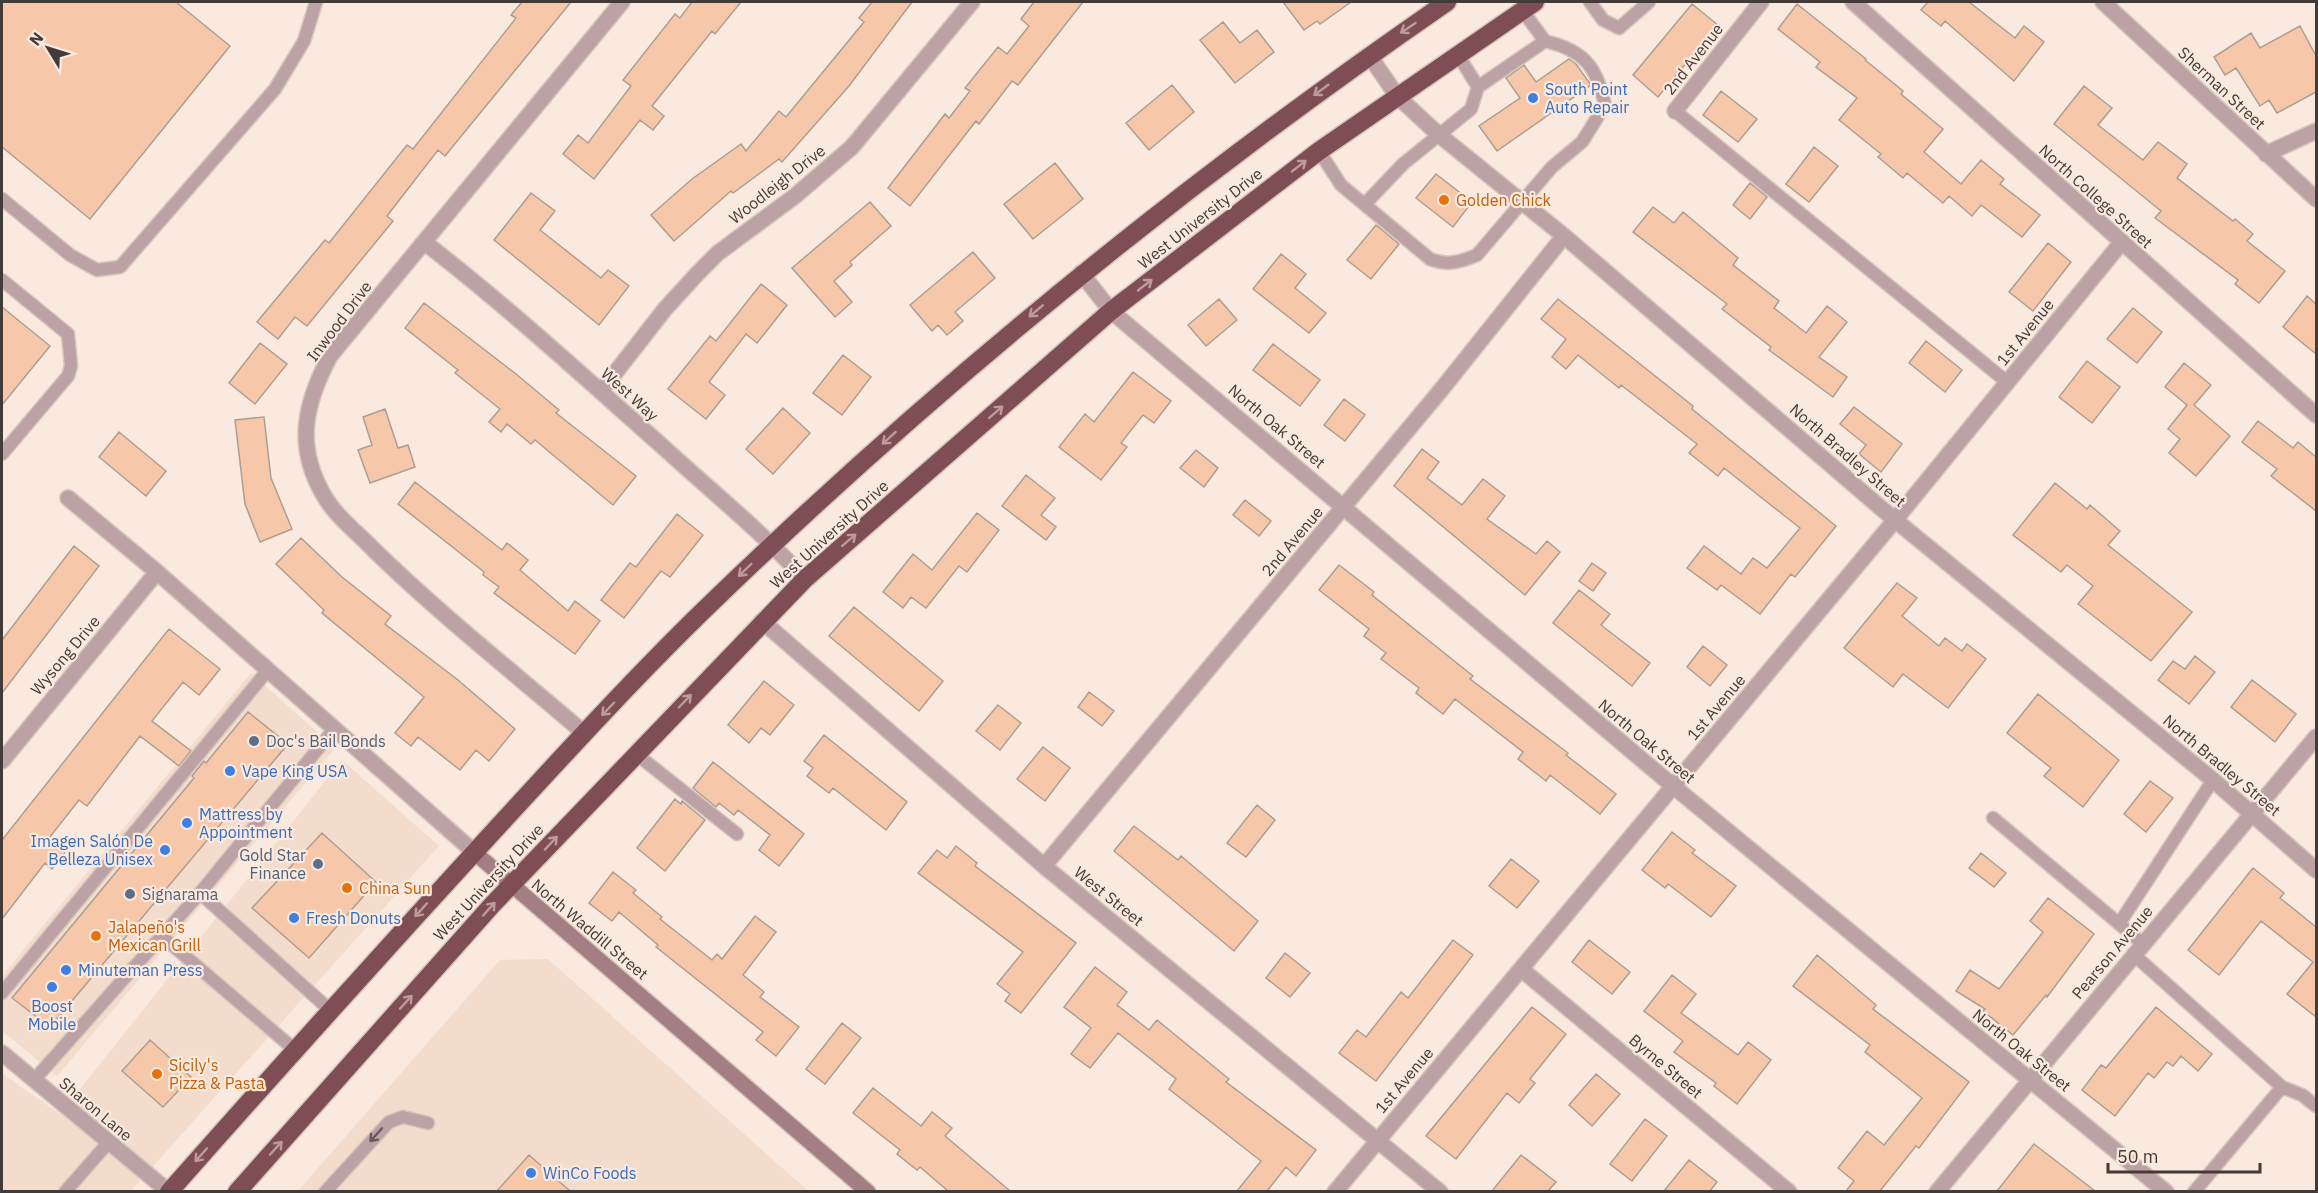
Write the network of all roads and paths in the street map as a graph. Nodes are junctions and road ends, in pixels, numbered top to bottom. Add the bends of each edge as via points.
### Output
1 (316, 2) edge
2 (622, 2) edge
3 (972, 2) edge
4 (1590, 2) edge
5 (1649, 2) edge
6 (1761, 2) edge
7 (1853, 2) edge
8 (2103, 2) edge
9 (1439, 4) edge
10 (1529, 6) edge
11 (1545, 41) junction
12 (1369, 55) junction
13 (1458, 55) junction
14 (1478, 87) junction
15 (1397, 96) junction
16 (1675, 111) joint
17 (2316, 130) edge
18 (1438, 134) junction
19 (1319, 151) junction
20 (2266, 154) junction
21 (2, 199) edge
22 (2316, 199) edge
23 (1522, 202) junction
24 (1365, 204) junction
25 (1564, 236) junction
26 (424, 242) junction
27 (2121, 243) junction
28 (1081, 273) junction
29 (2, 280) edge
30 (1111, 311) junction
31 (2007, 382) junction
32 (601, 391) junction
33 (2316, 415) edge
34 (2, 454) edge
35 (68, 498) dead end
36 (1344, 506) junction
37 (1895, 520) junction
38 (773, 544) junction
39 (157, 572) junction
40 (806, 579) junction
41 (762, 621) junction
42 (268, 670) junction
43 (335, 729) junction
44 (584, 734) junction
45 (2316, 736) edge
46 (635, 753) junction
47 (2, 760) edge
48 (2213, 780) junction
49 (1673, 786) junction
50 (2252, 812) junction
51 (1993, 818) dead end
52 (736, 834) dead end
53 (474, 852) junction
54 (1044, 866) junction
55 (2316, 870) edge
56 (511, 885) junction
57 (200, 893) junction
58 (2119, 924) junction
59 (164, 938) junction
60 (2138, 949) junction
61 (1521, 969) junction
62 (2, 993) edge
63 (331, 1011) junction
64 (295, 1050) junction
65 (2, 1053) edge
66 (2030, 1079) junction
67 (34, 1080) junction
68 (2282, 1087) junction
69 (2316, 1106) edge
70 (428, 1123) dead end
71 (1378, 1139) junction
72 (108, 1143) junction
73 (65, 1191) edge
74 (169, 1191) edge
75 (237, 1191) edge
76 (325, 1191) edge
77 (868, 1191) edge
78 (1335, 1191) edge
79 (1440, 1191) edge
80 (1789, 1191) edge
81 (1937, 1191) edge
82 (2166, 1191) edge
83 (2194, 1191) edge

1 - 21 lane via 304,41 275,89 120,267 97,270 70,255
2 - 26 street, Inwood Drive
3 - 32 street, Woodleigh Drive via 852,147 795,196 718,253 665,309
4 - 5 lane via 1604,20 1619,28
6 - 16 street, 2nd Avenue
7 - 27 street, North College Street
8 - 20 street, Sherman Street
9 -> 12 highway, West University Drive
10 - 11 lane
10 - 13 highway, West University Drive
11 - 14 lane
11 - 23 lane via 1571,47 1599,78 1605,105 1582,142 1552,167
12 - 15 street, North Bradley Street
12 -> 28 highway, West University Drive
13 - 14 lane
13 - 15 highway, West University Drive
14 - 18 lane via 1471,108
15 - 18 street, North Bradley Street
15 - 19 highway, West University Drive
16 - 31 lane
17 - 20 street
18 - 23 street, North Bradley Street
18 - 24 lane
19 - 24 lane via 1341,185
30 -> 19 highway, West University Drive
20 - 22 street, Sherman Street
23 - 24 lane via 1477,255 1442,264 1430,259
23 - 25 street, North Bradley Street
25 - 36 street, 2nd Avenue
25 - 37 street, North Bradley Street
26 - 32 street, West Way
26 - 44 street, Inwood Drive via 330,356 317,381 306,426 314,471 333,509 398,573
27 - 31 street, 1st Avenue
27 - 33 street, North College Street
28 - 30 street, North Oak Street
28 -> 38 highway, West University Drive via 924,406
29 - 34 lane via 68,334 71,366 68,376
30 - 36 street, North Oak Street
40 -> 30 highway, West University Drive
31 - 37 street, 1st Avenue
32 - 38 street, West Way
35 - 39 street, North Waddill Street
36 - 49 street, North Oak Street
36 - 54 street, 2nd Avenue
37 - 48 street, North Bradley Street
37 - 49 street, 1st Avenue
38 - 40 street, West Way
38 -> 44 highway, West University Drive
39 - 42 street, North Waddill Street
39 - 47 street, Wysong Drive
40 - 41 highway, West University Drive
46 -> 41 highway, West University Drive
41 - 54 street, West Street
42 - 43 street, North Waddill Street
42 - 62 lane
43 - 53 street, North Waddill Street
43 - 57 lane
44 - 53 highway, West University Drive
45 - 50 street, Pearson Avenue
46 - 52 lane
56 -> 46 highway, West University Drive
48 - 50 street, North Bradley Street
48 - 58 lane
49 - 61 street, 1st Avenue
49 - 66 street, North Oak Street
50 - 55 street, North Bradley Street
50 - 60 street, Pearson Avenue
51 - 58 lane
53 - 56 street, North Waddill Street
53 -> 63 highway, West University Drive
54 - 71 street, West Street
75 -> 56 highway, West University Drive
56 - 77 street, North Waddill Street
57 - 59 lane
57 - 63 lane
58 - 60 lane
59 - 64 lane
59 - 67 lane
60 - 66 street, Pearson Avenue
60 - 68 lane
61 - 71 street, 1st Avenue
61 - 80 street, Byrne Street
63 - 64 highway, West University Drive
64 -> 74 highway, West University Drive
65 - 67 street, Sharon Lane
66 - 81 street, Pearson Avenue
66 - 82 street, North Oak Street
67 - 72 street, Sharon Lane
68 - 69 lane
68 - 83 lane
70 -> 76 lane via 403,1117 389,1122
71 - 78 street, 1st Avenue
71 - 79 street, West Street
72 - 73 lane
72 - 74 street, Sharon Lane

